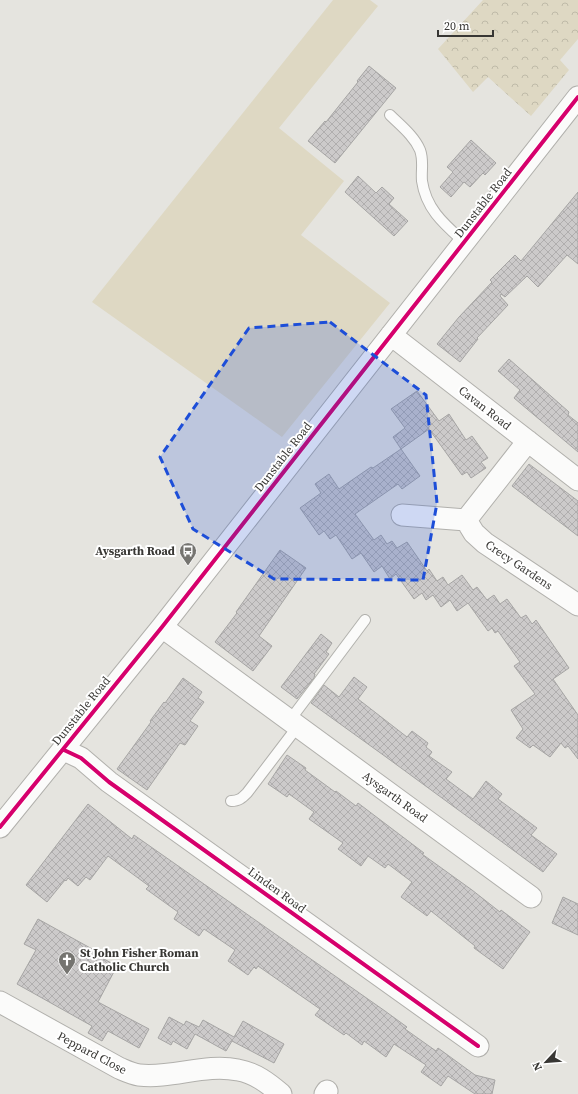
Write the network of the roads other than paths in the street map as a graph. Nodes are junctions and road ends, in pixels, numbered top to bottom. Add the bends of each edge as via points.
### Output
1 (578, 97) edge
2 (390, 115) dead end
3 (464, 242) junction
4 (391, 335) junction
5 (528, 441) junction
6 (578, 480) edge
7 (402, 514) dead end
8 (466, 520) junction
9 (578, 605) edge
10 (365, 620) dead end
11 (162, 627) junction
12 (294, 723) junction
13 (64, 750) junction
14 (231, 801) dead end
15 (0, 827) edge
16 (531, 897) dead end
17 (0, 1002) edge
18 (478, 1046) dead end
19 (281, 1094) edge

1 - 3 street, Dunstable Road
2 - 3 lane via 412,137 420,150 423,185 430,207 441,222
3 - 4 street, Dunstable Road
4 - 5 street, Cavan Road
4 - 11 street, Dunstable Road
5 - 6 street, Cavan Road
5 - 8 street
7 - 8 street
8 - 9 street, Crecy Gardens via 474,533 485,543
10 - 12 lane
11 - 12 street, Aysgarth Road
11 - 13 street, Dunstable Road
12 - 14 lane via 247,793 237,801
12 - 16 street, Aysgarth Road
13 - 15 street, Dunstable Road
13 - 18 street, Linden Road via 81,758 110,782
17 - 19 street, Peppard Close via 131,1073 149,1075 205,1069 238,1070 266,1082

